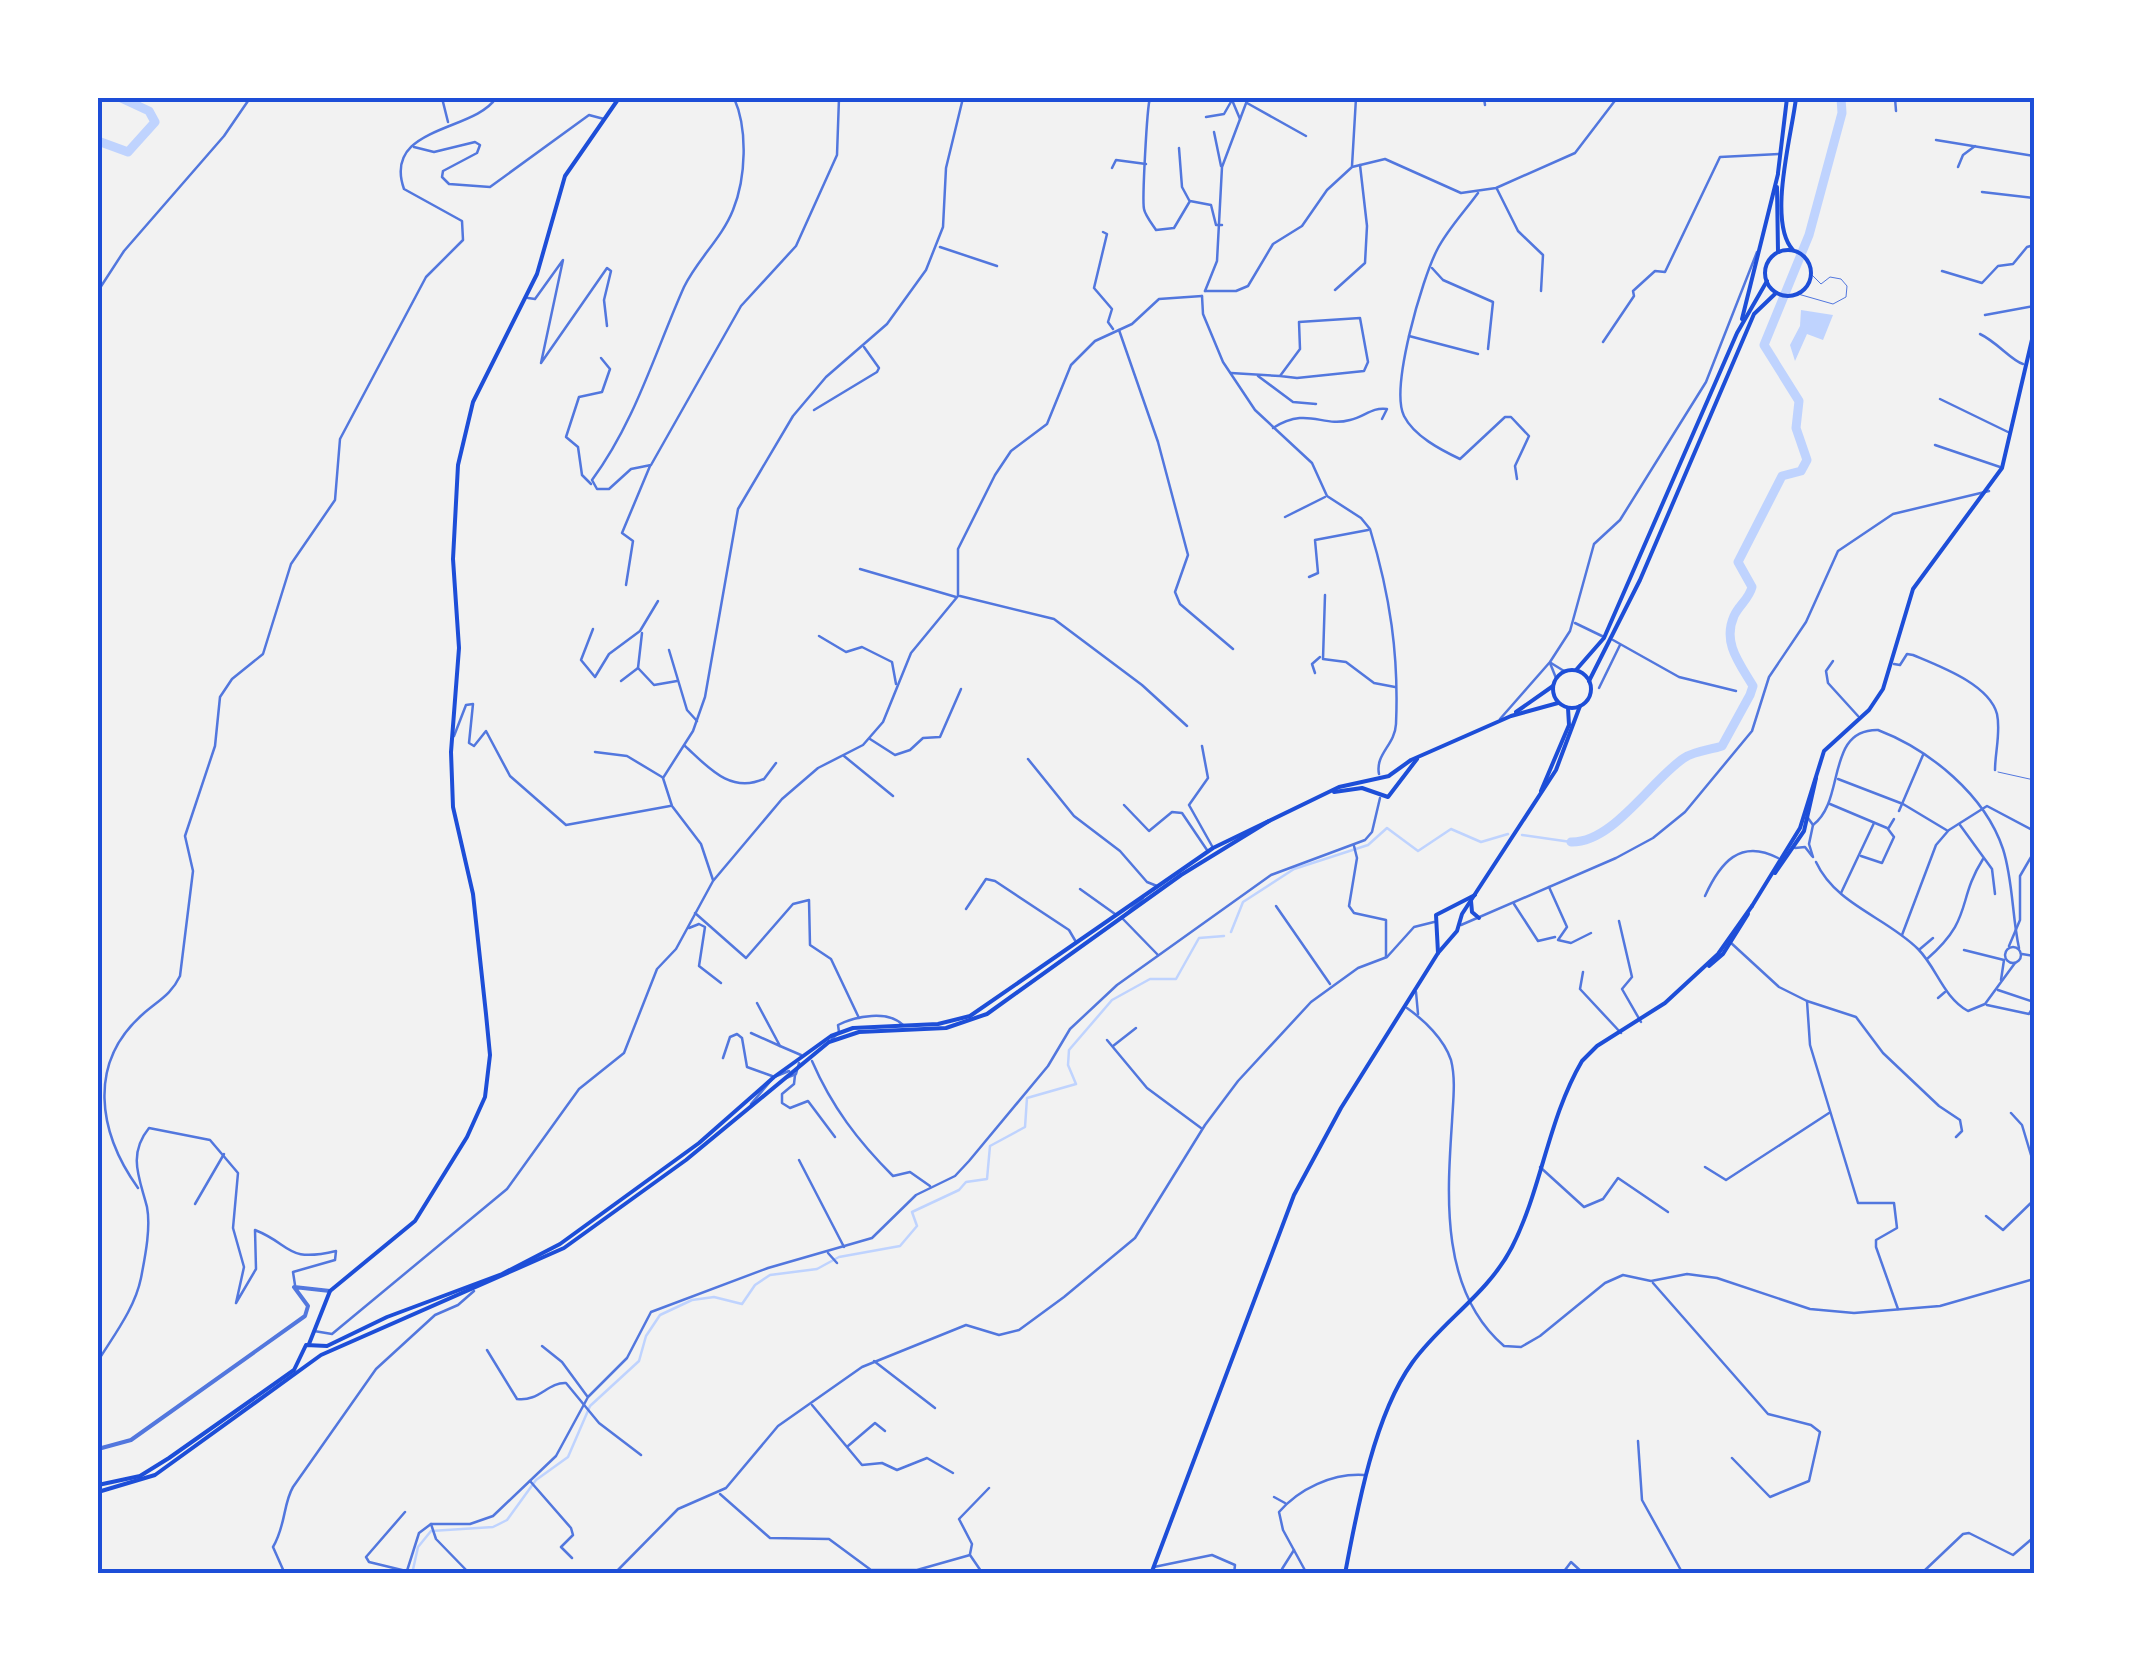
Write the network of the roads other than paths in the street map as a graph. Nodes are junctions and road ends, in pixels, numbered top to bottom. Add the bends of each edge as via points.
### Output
1 (250, 98) edge
2 (442, 98) edge
3 (496, 98) edge
4 (619, 98) edge
5 (734, 98) edge
6 (839, 98) edge
7 (964, 98) edge
8 (1150, 98) edge
9 (1356, 98) edge
10 (1484, 98) edge
11 (1616, 98) edge
12 (1788, 98) edge
13 (1796, 98) edge
14 (1895, 98) edge
15 (1247, 100) edge
16 (1485, 105) dead end
17 (1896, 111) dead end
18 (1206, 116) dead end
19 (604, 119) junction
20 (1242, 120) junction
21 (448, 124) junction
22 (1214, 132) dead end
23 (1306, 136) dead end
24 (1936, 140) dead end
25 (412, 146) junction
26 (1976, 146) junction
27 (1179, 148) dead end
28 (1780, 153) junction
29 (2034, 156) edge
30 (1360, 164) junction
31 (1148, 165) junction
32 (1222, 167) junction
33 (1352, 167) junction
34 (1958, 167) dead end
35 (1112, 168) dead end
36 (1778, 174) junction
37 (1496, 188) junction
38 (1479, 192) junction
39 (1982, 192) dead end
40 (2034, 198) edge
41 (1190, 201) junction
42 (1222, 225) junction
43 (1103, 232) dead end
44 (938, 246) junction
45 (2034, 246) edge
46 (1792, 250) junction
47 (1778, 252) junction
48 (1758, 255) junction
49 (997, 266) dead end
50 (1431, 266) junction
51 (1942, 271) dead end
52 (1811, 274) junction
53 (1767, 281) junction
54 (1335, 290) dead end
55 (98, 291) edge
56 (1206, 291) junction
57 (1541, 291) dead end
58 (1776, 293) junction
59 (1797, 294) junction
60 (1202, 296) junction
61 (528, 298) junction
62 (2034, 306) edge
63 (1985, 315) dead end
64 (607, 326) dead end
65 (1116, 330) junction
66 (2034, 331) edge
67 (1738, 334) junction
68 (1980, 334) dead end
69 (1408, 335) junction
70 (1603, 342) dead end
71 (863, 346) junction
72 (1488, 349) dead end
73 (1478, 354) dead end
74 (601, 358) dead end
75 (2023, 364) junction
76 (1231, 372) junction
77 (1257, 374) junction
78 (1280, 376) junction
79 (1940, 399) dead end
80 (1316, 404) dead end
81 (814, 410) dead end
82 (1382, 420) dead end
83 (1273, 428) junction
84 (2011, 434) junction
85 (1935, 445) dead end
86 (650, 465) junction
87 (2002, 468) junction
88 (1517, 479) dead end
89 (593, 484) junction
90 (1988, 491) junction
91 (1327, 496) junction
92 (1286, 517) dead end
93 (1370, 529) junction
94 (860, 568) dead end
95 (1309, 578) dead end
96 (626, 585) dead end
97 (958, 595) junction
98 (1325, 595) dead end
99 (658, 600) dead end
100 (1574, 622) junction
101 (594, 629) dead end
102 (640, 631) junction
103 (819, 636) dead end
104 (1604, 638) junction
105 (1613, 640) junction
106 (1620, 645) junction
107 (1234, 649) dead end
108 (669, 650) dead end
109 (1322, 656) junction
110 (1833, 660) dead end
111 (1550, 662) junction
112 (1894, 664) junction
113 (638, 668) junction
114 (1576, 670) junction
115 (1316, 672) dead end
116 (1564, 672) junction
117 (1556, 678) junction
118 (1589, 680) junction
119 (621, 681) dead end
120 (676, 681) junction
121 (897, 685) junction
122 (1553, 686) junction
123 (1396, 687) junction
124 (1599, 688) dead end
125 (961, 689) dead end
126 (1736, 690) dead end
127 (1558, 703) junction
128 (1580, 706) junction
129 (1568, 708) junction
130 (1511, 716) junction
131 (1859, 718) junction
132 (698, 722) junction
133 (1496, 724) junction
134 (1187, 726) dead end
135 (452, 737) junction
136 (869, 738) junction
137 (684, 745) junction
138 (1202, 746) dead end
139 (595, 752) dead end
140 (1924, 754) junction
141 (844, 756) junction
142 (1420, 756) junction
143 (1028, 759) dead end
144 (776, 763) dead end
145 (1819, 764) junction
146 (1995, 770) joint
147 (1380, 774) junction
148 (1389, 776) junction
149 (663, 778) junction
150 (1374, 778) junction
151 (1836, 778) junction
152 (2034, 780) edge
153 (1395, 786) junction
154 (1541, 791) junction
155 (1372, 792) junction
156 (1325, 795) junction
157 (893, 796) dead end
158 (1380, 798) junction
159 (1830, 804) junction
160 (1903, 804) junction
161 (672, 806) junction
162 (1124, 806) dead end
163 (1981, 809) junction
164 (1899, 811) dead end
165 (1282, 814) junction
166 (1808, 818) junction
167 (1894, 819) dead end
168 (1874, 822) junction
169 (1960, 824) junction
170 (1813, 825) junction
171 (1888, 829) junction
172 (1948, 831) junction
173 (2034, 831) edge
174 (1353, 844) junction
175 (1793, 848) junction
176 (1210, 849) junction
177 (2034, 852) edge
178 (1860, 856) junction
179 (1983, 859) junction
180 (1782, 861) junction
181 (1816, 862) dead end
182 (713, 882) junction
183 (1157, 886) junction
184 (1549, 887) junction
185 (1080, 889) dead end
186 (1840, 894) junction
187 (1996, 894) dead end
188 (1475, 895) junction
189 (1705, 896) dead end
190 (1472, 902) junction
191 (1513, 903) junction
192 (1276, 906) dead end
193 (966, 909) dead end
194 (1450, 910) junction
195 (695, 912) junction
196 (1119, 917) junction
197 (1459, 918) junction
198 (1479, 918) junction
199 (1619, 921) dead end
200 (1434, 922) junction
201 (1460, 926) junction
202 (2015, 927) junction
203 (688, 928) junction
204 (1438, 932) junction
205 (1591, 934) dead end
206 (1451, 935) junction
207 (1556, 936) junction
208 (1902, 936) junction
209 (1933, 938) dead end
210 (1729, 942) junction
211 (1080, 944) junction
212 (1387, 946) junction
213 (2010, 946) junction
214 (1396, 947) junction
215 (2019, 948) junction
216 (1918, 950) junction
217 (1964, 950) dead end
218 (1438, 953) junction
219 (2022, 954) junction
220 (1159, 956) junction
221 (2034, 956) edge
222 (1386, 958) junction
223 (1926, 960) junction
224 (2004, 960) junction
225 (2014, 963) junction
226 (1583, 972) dead end
227 (2000, 981) junction
228 (721, 983) dead end
229 (1331, 985) junction
230 (1946, 990) junction
231 (1997, 990) junction
232 (1416, 992) junction
233 (1938, 998) dead end
234 (1806, 1001) junction
235 (757, 1003) dead end
236 (1985, 1004) junction
237 (2034, 1004) edge
238 (1406, 1007) junction
239 (1419, 1016) junction
240 (859, 1018) junction
241 (1641, 1022) junction
242 (904, 1026) junction
243 (1136, 1028) dead end
244 (839, 1032) junction
245 (859, 1032) junction
246 (751, 1033) dead end
247 (1621, 1033) junction
248 (1106, 1040) dead end
249 (825, 1045) junction
250 (780, 1046) junction
251 (1112, 1048) junction
252 (818, 1049) junction
253 (802, 1055) junction
254 (723, 1058) dead end
255 (812, 1061) dead end
256 (792, 1072) junction
257 (774, 1077) junction
258 (751, 1104) junction
259 (1832, 1111) junction
260 (2011, 1113) dead end
261 (1202, 1129) junction
262 (834, 1137) dead end
263 (1956, 1138) dead end
264 (225, 1154) junction
265 (799, 1160) dead end
266 (2034, 1166) edge
267 (1540, 1167) junction
268 (1706, 1167) dead end
269 (930, 1186) junction
270 (138, 1188) junction
271 (2034, 1200) edge
272 (195, 1204) dead end
273 (1668, 1212) dead end
274 (1986, 1216) dead end
275 (844, 1247) junction
276 (829, 1254) junction
277 (837, 1263) dead end
278 (2034, 1278) edge
279 (1652, 1282) junction
280 (480, 1283) junction
281 (294, 1286) junction
282 (330, 1290) junction
283 (444, 1296) junction
284 (463, 1296) junction
285 (1470, 1301) junction
286 (1898, 1310) junction
287 (312, 1332) junction
288 (314, 1345) junction
289 (542, 1346) dead end
290 (487, 1350) dead end
291 (321, 1355) junction
292 (302, 1356) junction
293 (98, 1361) edge
294 (310, 1362) junction
295 (874, 1362) junction
296 (588, 1397) junction
297 (811, 1404) junction
298 (587, 1408) junction
299 (935, 1408) dead end
300 (886, 1430) dead end
301 (1638, 1441) dead end
302 (847, 1446) junction
303 (98, 1449) edge
304 (641, 1455) dead end
305 (1732, 1458) dead end
306 (953, 1473) dead end
307 (1366, 1475) junction
308 (531, 1483) junction
309 (98, 1488) edge
310 (989, 1488) dead end
311 (719, 1494) junction
312 (1274, 1497) dead end
313 (1286, 1504) junction
314 (406, 1512) dead end
315 (432, 1528) junction
316 (2034, 1537) edge
317 (1294, 1546) junction
318 (970, 1555) junction
319 (572, 1558) dead end
320 (1152, 1570) edge
321 (1282, 1570) dead end
322 (406, 1572) edge
323 (285, 1574) edge
324 (470, 1574) edge
325 (614, 1574) edge
326 (983, 1574) edge
327 (1234, 1574) edge
328 (1307, 1574) edge
329 (1345, 1574) edge
330 (1562, 1574) edge
331 (1584, 1574) edge
332 (1683, 1574) edge
333 (1902, 1574) edge

1 - 55 street
2 - 21 street
3 - 21 street via 482,112
4 - 19 main road
5 - 89 street via 741,113 743,174 733,211 686,282 629,418
6 - 86 street via 837,156 796,246 741,306
7 - 44 street via 946,168
8 - 31 street via 1144,127
9 - 33 street
10 - 16 street
11 - 37 street via 1575,153
12 - 28 main road
13 - 46 main road via 1781,216
14 - 17 street
15 - 20 street
15 - 23 street
18 - 20 street via 1224,114 1232,100
19 - 25 street via 589,115 490,187 449,184 442,177 480,150 476,142 434,152
19 - 61 main road via 565,176
20 - 32 street
21 - 25 street
22 - 32 street
24 - 26 street
25 - 270 street via 402,168 404,189 462,221 462,240 426,277 340,438 335,500 291,564 263,654 220,696 215,746 185,836 193,871 180,976 142,1014 102,1080 116,1155
26 - 29 street
26 - 34 street
27 - 41 street
28 - 36 main road
28 - 70 street via 1720,157 1665,272 1655,271 1633,290
30 - 33 street
30 - 38 street via 1390,160 1452,191
30 - 54 street via 1364,263
31 - 35 street via 1116,160
31 - 41 street via 1143,208 1156,230 1174,228
32 - 42 street
33 - 56 street via 1302,226 1272,244 1248,286
36 - 47 main road
36 - 48 main road
37 - 38 street
37 - 57 street via 1518,230 1543,254
38 - 50 street
39 - 40 street
41 - 42 street via 1211,204 1216,225
42 - 56 street
43 - 65 street via 1108,234 1094,288 1112,309 1108,322
44 - 49 street
44 - 71 street via 897,313
45 - 51 street via 1982,283
46 - 47 main road
46 - 52 main road
47 - 53 main road via 1766,268
48 - 67 main road
48 - 100 street via 1706,382 1620,520 1594,544
50 - 69 street
50 - 72 street via 1443,280 1493,302
52 - 59 main road
52 - 59 lane via 1822,284 1842,279 1846,297 1835,304
53 - 58 main road
53 - 67 main road
56 - 60 street
58 - 59 main road
58 - 105 main road via 1754,314
60 - 65 street via 1162,298
60 - 76 street via 1203,314
61 - 64 street via 535,299 563,260 541,362 606,268
61 - 135 main road via 473,402 460,453 452,559 458,668
62 - 63 street
65 - 97 street via 1071,365 1043,430 1002,462 958,549
65 - 107 street via 1158,442 1188,555 1174,592
66 - 75 main road
67 - 104 main road
68 - 75 street
69 - 73 street
69 - 88 street via 1405,418 1460,459 1510,417 1529,436 1514,466
71 - 81 street via 877,372
71 - 132 street via 793,416 738,509
74 - 89 street via 610,369 602,392 579,396 566,437 578,447 582,474
75 - 84 main road
76 - 77 street
76 - 83 street
77 - 78 street
77 - 80 street via 1293,402
78 - 78 street via 1364,371 1360,318 1300,322 1300,350
79 - 84 street
82 - 83 street via 1388,410 1378,408 1352,420 1310,415
83 - 91 street via 1312,463
84 - 87 main road
85 - 87 street
86 - 89 street via 630,468 609,489
86 - 96 street via 622,533 633,541
87 - 90 main road
90 - 112 main road via 1913,588
90 - 184 street via 1893,514 1838,550 1806,622 1769,677 1752,731 1686,812 1653,838
91 - 92 street
91 - 93 street
93 - 95 street via 1315,540 1318,573
93 - 123 street via 1394,626
94 - 97 street
97 - 121 street via 926,632
97 - 134 street via 1054,619
98 - 109 street
99 - 102 street
100 - 104 street
100 - 111 street
101 - 102 street via 581,660 594,677 609,654
102 - 113 street
103 - 121 street via 846,652 862,648 892,662
104 - 114 main road
105 - 106 street
105 - 118 main road
106 - 124 street
106 - 126 street via 1689,680
108 - 120 street
109 - 115 street via 1312,664
109 - 123 street via 1353,665 1382,687
110 - 131 street via 1828,683
111 - 116 street
111 - 117 street
111 - 133 street
112 - 131 main road
112 - 146 street via 1913,655 1958,676 1993,703
113 - 119 street
113 - 120 street via 654,685
114 - 116 main road
114 - 118 main road
116 - 117 main road
117 - 122 main road
118 - 128 main road via 1591,692
120 - 132 street
121 - 136 street
122 - 127 main road
122 - 130 main road
123 - 147 street via 1394,738 1380,758
125 - 136 street via 940,737 923,738 895,755
127 - 129 main road
127 - 130 main road
128 - 129 main road
128 - 154 main road via 1566,750
129 - 154 main road via 1570,725
130 - 133 main road
131 - 145 main road via 1833,739
132 - 137 street
133 - 142 main road
135 - 161 street via 466,705 473,704 470,744 486,730 510,776 566,825
135 - 282 main road via 457,832 473,894 490,1055 485,1097 415,1221
136 - 141 street
137 - 144 street via 722,778 740,784 764,779
137 - 149 street
138 - 176 street via 1208,778 1189,805
139 - 149 street via 627,756
140 - 151 street via 1896,736 1870,730 1845,748
140 - 160 street
140 - 163 street
141 - 157 street
141 - 182 street via 782,799
142 - 148 main road
142 - 153 main road
143 - 183 street via 1074,816
145 - 166 main road
145 - 180 main road via 1800,828
146 - 152 lane
147 - 148 main road
147 - 150 main road
148 - 153 main road
149 - 161 street
150 - 155 main road
150 - 156 main road
151 - 159 street
151 - 160 street
153 - 158 main road
154 - 188 main road
155 - 156 main road
155 - 158 main road
156 - 165 main road
158 - 174 street via 1372,832
159 - 168 street
159 - 170 street
160 - 164 street
160 - 172 street
161 - 182 street via 702,844
162 - 176 street via 1149,831 1172,812 1182,813
163 - 169 street
163 - 173 street via 1990,806
163 - 202 street via 2002,846
165 - 176 main road
165 - 196 main road
166 - 170 street
166 - 175 main road
167 - 171 street
168 - 171 street
168 - 178 street
169 - 172 street
169 - 179 street
170 - 175 street via 1813,856 1805,847
171 - 178 street via 1894,838 1882,863
172 - 208 street via 1936,845
174 - 212 street via 1350,909 1384,919
174 - 220 street via 1271,875
175 - 180 main road
176 - 183 main road
177 - 202 street via 2020,876
178 - 186 street
179 - 187 street
179 - 223 street via 1957,928
180 - 189 street via 1764,851 1735,854 1722,862
180 - 210 main road
181 - 186 street
182 - 195 street
183 - 196 main road
184 - 191 street
184 - 207 street via 1567,927
185 - 196 street
186 - 208 street
188 - 190 main road
188 - 194 main road
190 - 197 main road
190 - 198 main road
191 - 198 street
191 - 207 street via 1538,941
192 - 229 street
193 - 211 street via 986,879 995,881
194 - 197 main road
194 - 200 main road
195 - 203 street
195 - 240 street via 746,958 793,904 809,900 810,944 831,959
196 - 211 main road
196 - 220 street
197 - 201 main road
198 - 201 street
199 - 241 street via 1632,977 1622,989
200 - 204 main road
200 - 214 street via 1410,929
201 - 206 main road
202 - 213 street
202 - 215 street
203 - 228 street via 705,927 699,966
203 - 287 street via 657,969 624,1053 580,1089 507,1188 332,1334
204 - 206 main road
204 - 218 main road
205 - 207 street via 1571,943
206 - 218 main road
208 - 216 street
209 - 216 street
210 - 234 street via 1766,978
210 - 241 main road
211 - 242 main road via 983,1010 952,1022
211 - 245 main road via 974,1020 946,1028
212 - 214 street
212 - 222 street
213 - 215 street
213 - 224 street
214 - 222 street
215 - 219 street
216 - 223 street
217 - 224 street
218 - 232 main road
219 - 221 street
219 - 225 street
220 - 269 street via 1070,1029 1048,1066 969,1161
222 - 229 street
223 - 230 street
224 - 225 street
224 - 227 street
225 - 227 street
226 - 247 street via 1580,989
227 - 231 street
229 - 261 street via 1281,1033
230 - 233 street
230 - 236 street via 1968,1010
231 - 236 street
231 - 237 street
232 - 238 main road
232 - 239 street
234 - 259 street via 1810,1045
234 - 263 street via 1856,1017 1882,1053 1960,1120
235 - 250 street
236 - 237 street via 2029,1014
238 - 239 street
238 - 320 main road via 1294,1195
239 - 285 street via 1451,1060 1448,1235
240 - 242 street via 892,1016
240 - 244 street via 838,1024
241 - 247 main road
242 - 244 main road
243 - 251 street
244 - 245 street
244 - 249 street
244 - 253 main road
245 - 249 main road
246 - 250 street
247 - 267 main road via 1577,1070
248 - 251 street
249 - 252 main road
250 - 253 street
251 - 261 street via 1147,1088
252 - 253 street
252 - 256 main road
253 - 256 street
253 - 257 main road
254 - 257 street via 737,1034 747,1066
255 - 269 street via 857,1140 894,1176 910,1172
256 - 257 street
256 - 258 main road
256 - 262 street via 794,1084 782,1103 790,1108 808,1101
257 - 258 street
257 - 280 main road via 613,1208 541,1256
258 - 284 main road via 586,1234
259 - 268 street via 1726,1180
259 - 286 street via 1858,1202 1894,1203 1897,1228 1876,1246
260 - 266 street via 2022,1124
261 - 295 street via 1135,1238 1037,1318 1007,1334 979,1325 948,1329
264 - 270 street via 204,1138 149,1128 135,1158
264 - 272 street
264 - 281 street via 238,1173 233,1228 244,1266 236,1302 256,1268 255,1230 288,1252 336,1252 335,1260 293,1272
265 - 275 street
267 - 273 street via 1584,1207 1603,1199 1618,1178
267 - 285 main road via 1513,1245
269 - 275 street via 872,1238
270 - 293 street via 147,1233 139,1287
271 - 274 street via 2003,1230
275 - 276 street
276 - 277 street
276 - 296 street via 652,1312 627,1358
278 - 286 street via 1940,1306
279 - 285 street via 1613,1277 1564,1320 1512,1348 1496,1339
279 - 286 street via 1687,1274 1810,1309
279 - 305 street via 1768,1414 1820,1432 1809,1480 1770,1498
280 - 283 main road
280 - 284 street
281 - 282 street
281 - 303 street via 308,1306 305,1316 131,1440
282 - 287 main road
283 - 284 street
283 - 288 main road
284 - 291 main road
284 - 323 street via 376,1369 293,1486 273,1547
285 - 307 main road via 1405,1374
287 - 288 main road
288 - 291 main road
288 - 292 main road
289 - 296 street
290 - 298 street via 517,1398 538,1397 563,1382
291 - 294 main road
292 - 294 main road
292 - 309 main road via 294,1370 153,1469
294 - 309 main road via 155,1475
295 - 297 street
295 - 299 street
296 - 298 street
297 - 302 street
297 - 311 street via 778,1426
298 - 304 street
298 - 308 street
300 - 302 street via 875,1424
301 - 332 street via 1642,1500
302 - 306 street via 862,1464 892,1470 927,1458
307 - 313 street via 1330,1480
307 - 329 main road
308 - 315 street via 494,1516
308 - 319 street via 571,1528 560,1548
310 - 318 street via 959,1519 972,1544
311 - 318 street via 770,1538 829,1539 871,1570 917,1570
311 - 325 street via 678,1509
312 - 313 street
313 - 317 street via 1279,1522
314 - 322 street via 366,1557
315 - 322 street via 418,1533
315 - 324 street
316 - 333 street via 2013,1555 1962,1534 1923,1572
317 - 321 street
317 - 328 street
318 - 326 street
320 - 327 street via 1212,1556 1235,1565
330 - 331 street via 1574,1562

